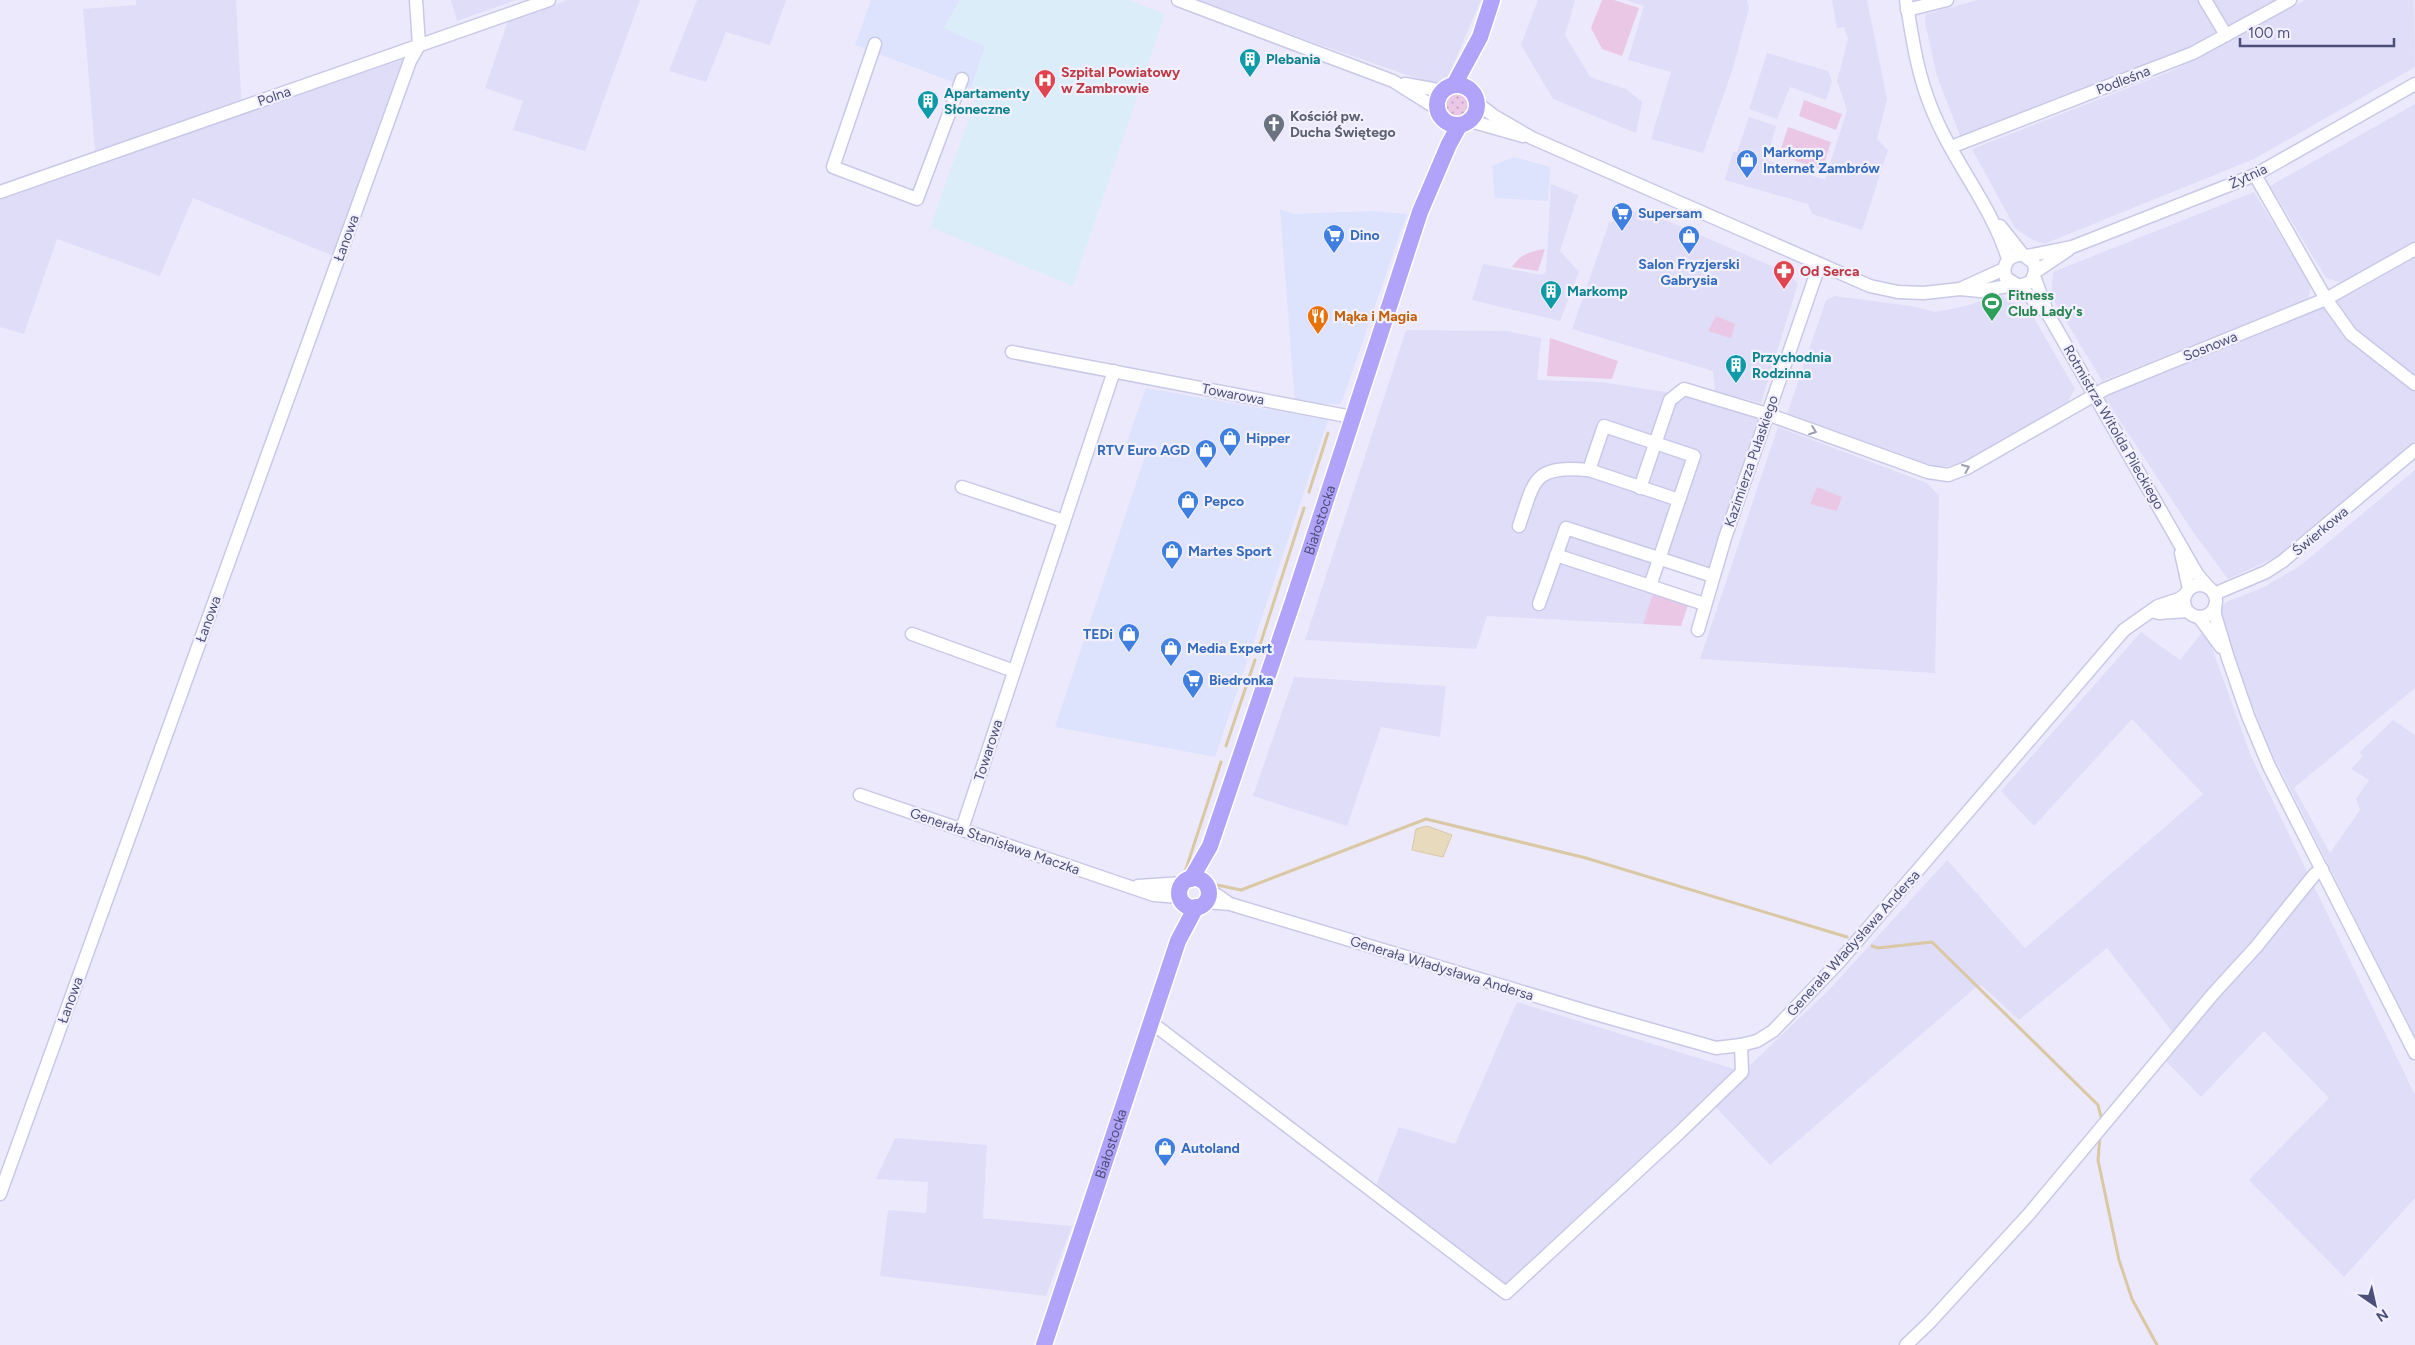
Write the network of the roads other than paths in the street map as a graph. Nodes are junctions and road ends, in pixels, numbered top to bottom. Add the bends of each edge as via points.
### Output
1 (416, 0) edge
2 (549, 0) edge
3 (1178, 0) edge
4 (1492, 0) edge
5 (1947, 0) edge
6 (2205, 0) edge
7 (2290, 0) edge
8 (1907, 5) edge
9 (2226, 35) junction
10 (1480, 37) junction
11 (875, 44) dead end
12 (419, 45) junction
13 (962, 79) dead end
14 (1393, 82) junction
15 (2415, 84) edge
16 (1449, 88) junction
17 (1474, 97) junction
18 (1439, 113) junction
19 (1464, 123) junction
20 (1532, 138) junction
21 (1952, 147) junction
22 (2255, 175) junction
23 (0, 192) edge
24 (1427, 193) junction
25 (1992, 216) junction
26 (2072, 247) junction
27 (2415, 249) edge
28 (2025, 256) junction
29 (2006, 264) junction
30 (1819, 266) junction
31 (2035, 274) junction
32 (2016, 285) junction
33 (1960, 289) junction
34 (2326, 299) junction
35 (2048, 314) junction
36 (1012, 352) dead end
37 (1114, 371) junction
38 (2415, 384) edge
39 (2095, 394) junction
40 (1767, 414) junction
41 (1352, 417) junction
42 (1655, 444) junction
43 (2415, 450) edge
44 (1588, 470) junction
45 (962, 487) dead end
46 (1640, 488) junction
47 (1679, 500) junction
48 (1064, 521) junction
49 (1519, 526) dead end
50 (2180, 540) junction
51 (1556, 555) junction
52 (1660, 559) junction
53 (1713, 576) junction
54 (1650, 586) junction
55 (2187, 591) junction
56 (2212, 596) junction
57 (1539, 604) dead end
58 (1704, 604) junction
59 (2151, 611) junction
60 (2193, 614) junction
61 (1698, 630) dead end
62 (912, 634) dead end
63 (2228, 658) junction
64 (1014, 671) junction
65 (860, 795) dead end
66 (962, 829) junction
67 (2322, 869) junction
68 (1194, 893) junction
69 (1152, 1023) junction
70 (1741, 1045) junction
71 (2415, 1053) edge
72 (0, 1194) edge
73 (1044, 1345) edge
74 (1906, 1345) edge

1 - 12 street
2 - 12 street, Polna
3 - 14 street
4 - 10 main road
5 - 8 street
6 - 9 street
7 - 9 street, Podleśna
8 - 21 street via 1918,66 1931,108
9 - 21 street, Podleśna via 2193,53
10 - 16 main road
10 - 17 main road
11 - 13 street via 833,167 917,199
12 - 23 street, Polna
12 - 72 street, Łanowa via 403,80
14 - 16 street
14 - 18 street
15 - 22 street, Żytnia
16 - 17 main road via 1461,85
16 - 18 main road via 1437,101
17 - 19 main road via 1474,116
17 - 20 street via 1494,116
18 - 19 main road via 1452,125
18 - 24 main road, Białostocka via 1440,132
19 - 20 street
19 - 24 main road, Białostocka
20 - 30 street
21 - 25 street
22 - 26 street, Żytnia
22 - 34 street
24 - 41 main road, Białostocka
25 - 28 street
25 - 29 street
26 - 28 street, Żytnia
26 - 31 street, Żytnia
27 - 34 street, Sosnowa
28 - 29 street via 2013,256
28 - 31 street via 2034,263
29 - 32 street via 2006,278
29 - 33 street
30 - 33 street via 1870,286 1898,292
30 - 40 street, Kazimierza Pułaskiego
31 - 32 street via 2030,282
31 - 35 street, Rotmistrza Witolda Pileckiego
32 - 33 street via 1980,291
32 - 35 street, Rotmistrza Witolda Pileckiego
34 - 38 street via 2351,334
34 - 39 street, Sosnowa
35 - 39 street, Rotmistrza Witolda Pileckiego
36 - 37 street, Towarowa
37 - 41 street, Towarowa
37 - 48 street, Towarowa
40 -> 39 street, Sosnowa via 1928,472 1948,475 1967,468
39 - 50 street, Rotmistrza Witolda Pileckiego
40 - 42 street, Sosnowa via 1684,389 1670,400
40 - 53 street, Kazimierza Pułaskiego
41 - 68 main road, Białostocka
42 - 44 street via 1604,426
42 - 46 street
42 - 47 street via 1694,456
43 - 56 street, Świerkowa via 2283,561
44 - 46 street
44 - 49 street via 1563,468 1541,474 1531,489
45 - 48 street
46 - 47 street
47 - 52 street
48 - 64 street, Towarowa
50 - 55 street, Rotmistrza Witolda Pileckiego
50 - 56 street, Rotmistrza Witolda Pileckiego
51 - 52 street via 1566,528
51 - 54 street
51 - 57 street
52 - 53 street
52 - 54 street
53 - 58 street, Kazimierza Pułaskiego
54 - 58 street
55 - 56 street via 2198,585
55 - 59 street, Generała Władysława Andersa via 2179,599
55 - 60 street via 2184,604
56 - 60 street via 2208,614
56 - 63 street, Rotmistrza Witolda Pileckiego
58 - 61 street, Kazimierza Pułaskiego
59 - 60 street
59 - 70 street, Generała Władysława Andersa via 2124,630 1795,1010 1773,1031 1757,1041
60 - 63 street, Rotmistrza Witolda Pileckiego
62 - 64 street
63 - 67 street, Rotmistrza Witolda Pileckiego via 2270,766
64 - 66 street, Towarowa
65 - 66 street, Generała Stanisława Maczka
66 - 68 street, Generała Stanisława Maczka via 1154,895
67 - 71 street, Rotmistrza Witolda Pileckiego
67 - 74 street via 2029,1214
68 - 69 main road, Białostocka
68 - 70 street, Generała Władysława Andersa via 1716,1048
69 - 70 street via 1506,1293 1742,1072
69 - 73 main road, Białostocka

